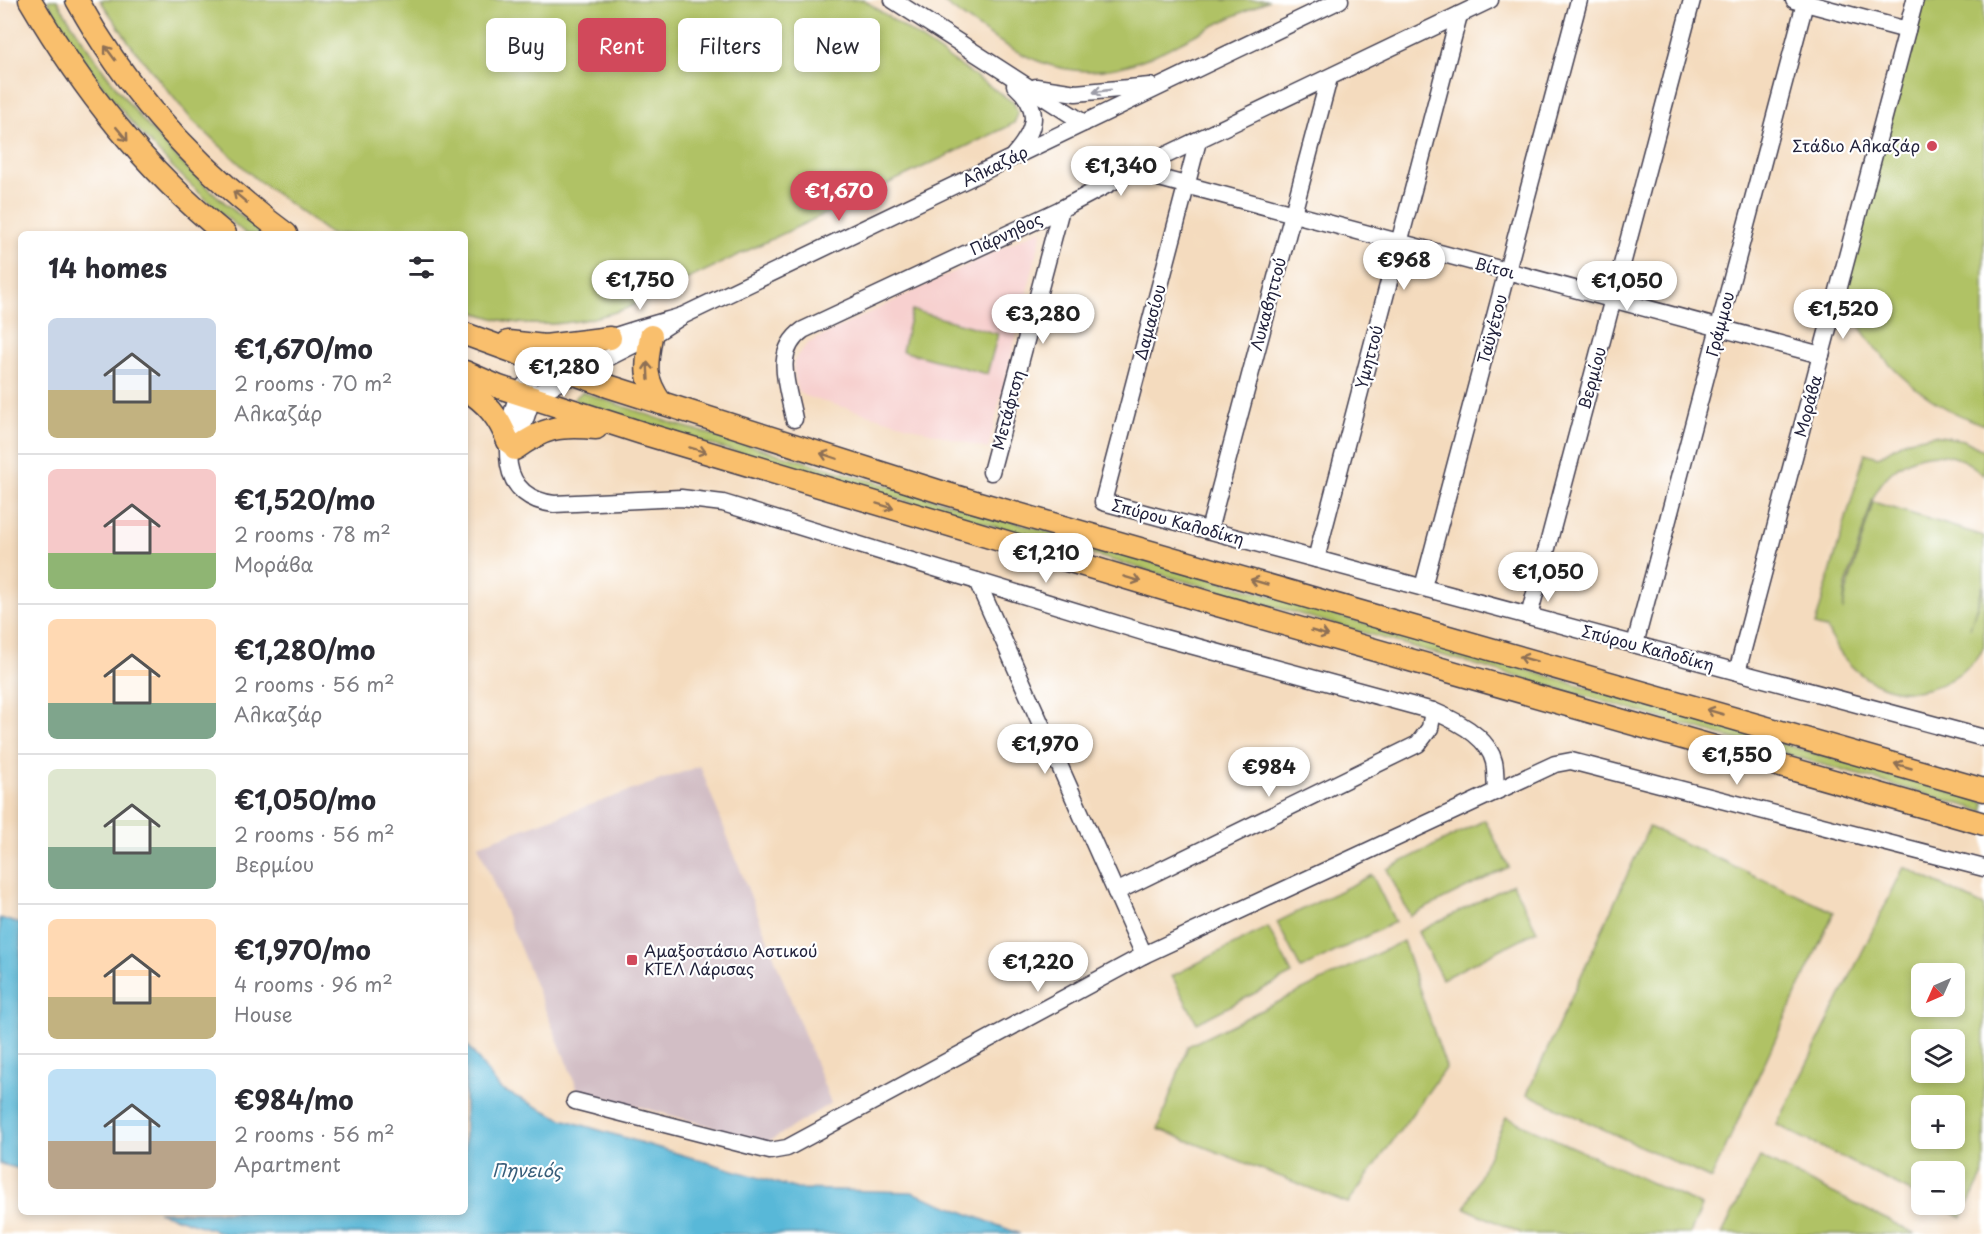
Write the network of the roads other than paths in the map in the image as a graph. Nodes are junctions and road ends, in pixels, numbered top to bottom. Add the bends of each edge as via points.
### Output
1 (30, 0) edge
2 (77, 0) edge
3 (893, 0) edge
4 (1340, 0) edge
5 (1490, 0) edge
6 (1579, 0) edge
7 (1692, 0) edge
8 (1915, 0) edge
9 (1799, 2) edge
10 (1460, 15) junction
11 (1907, 30) junction
12 (995, 66) junction
13 (1329, 78) junction
14 (1023, 83) junction
15 (1160, 85) junction
16 (1084, 123) junction
17 (1198, 141) junction
18 (1011, 158) junction
19 (1133, 171) junction
20 (1186, 185) junction
21 (1061, 209) junction
22 (1293, 213) junction
23 (222, 231) edge
24 (282, 231) edge
25 (1400, 242) junction
26 (1507, 271) junction
27 (1613, 299) junction
28 (682, 316) junction
29 (1719, 328) junction
30 (468, 334) edge
31 (468, 335) edge
32 (651, 336) junction
33 (610, 338) junction
34 (1821, 355) junction
35 (548, 366) junction
36 (468, 373) edge
37 (576, 375) junction
38 (468, 391) edge
39 (527, 395) junction
40 (661, 403) junction
41 (794, 419) dead end
42 (642, 433) junction
43 (511, 445) junction
44 (991, 472) dead end
45 (1103, 501) joint
46 (1209, 530) junction
47 (1316, 559) junction
48 (976, 581) junction
49 (1423, 587) junction
50 (1529, 616) junction
51 (1635, 644) junction
52 (1737, 672) junction
53 (1433, 711) junction
54 (1984, 738) edge
55 (1984, 790) edge
56 (1496, 791) junction
57 (1984, 824) edge
58 (1984, 868) edge
59 (1116, 892) junction
60 (1144, 956) junction
61 (575, 1101) dead end

1 -> 23 main road via 64,58 113,124 166,182
24 -> 2 main road via 209,170 164,124
3 - 12 street
4 - 15 street, Αλκαζάρ
5 - 10 street, Πάρνηθος
6 - 26 street, Ταϋγέτου
7 - 27 street, Βερμίου
8 - 11 street, Μοράβα
9 - 11 street
9 - 29 street, Γράμμου
10 - 13 street, Πάρνηθος
10 - 25 street, Υμηττού
11 - 34 street, Μοράβα
12 - 14 street
12 - 18 street via 1028,97 1033,110 1029,136
13 - 17 street, Πάρνηθος
13 - 22 street, Λυκαβηττού
15 -> 14 street via 1076,93
14 - 16 street
15 - 16 street, Αλκαζάρ
16 - 18 street, Αλκαζάρ
17 - 19 street, Πάρνηθος
17 - 20 street, Δαμασίου
18 - 28 street, Αλκαζάρ
19 - 20 street, Βίτσι
19 - 21 street, Πάρνηθος
20 - 22 street, Βίτσι
20 - 45 street, Δαμασίου
21 - 41 street, Πάρνηθος via 846,308 796,336 785,351 784,361 784,379
21 - 44 street, Μετάφτση
22 - 25 street, Βίτσι
22 - 46 street, Λυκαβηττού
25 - 26 street, Βίτσι
25 - 47 street, Υμηττού
26 - 27 street, Βίτσι
26 - 49 street, Ταϋγέτου
27 - 29 street, Βίτσι
27 - 50 street, Βερμίου
28 - 32 street, Αλκαζάρ
28 - 33 street, Αλκαζάρ
29 - 34 street, Βίτσι
29 - 51 street, Γράμμου
30 - 33 main road via 545,346
31 - 35 main road
32 - 37 street, Αλκαζάρ
40 -> 32 main road via 647,378
33 - 35 street, Αλκαζάρ
34 - 52 street, Μοράβα
35 - 37 main road
35 - 39 street, Αλκαζάρ via 529,379
36 - 39 main road
37 - 39 street, Αλκαζάρ
37 - 40 main road
38 - 43 main road via 497,417
39 - 42 main road
39 - 43 street
55 -> 40 main road via 944,493
42 - 43 main road via 554,427
42 -> 57 main road via 1207,602
43 - 48 street via 512,476 525,494 547,503 681,498 723,503
45 - 46 street, Σπύρου Καλοδίκη
46 - 47 street, Σπύρου Καλοδίκη
47 - 49 street, Σπύρου Καλοδίκη
48 - 53 street via 1154,635
48 - 59 street
49 - 50 street, Σπύρου Καλοδίκη
50 - 51 street, Σπύρου Καλοδίκη
51 - 52 street, Σπύρου Καλοδίκη
52 - 54 street, Σπύρου Καλοδίκη
53 - 56 street via 1463,726 1486,747 1494,760
53 - 59 street via 1430,728 1418,744
56 - 58 street via 1555,764 1571,761
56 - 60 street
59 - 60 street
60 - 61 street via 776,1151

